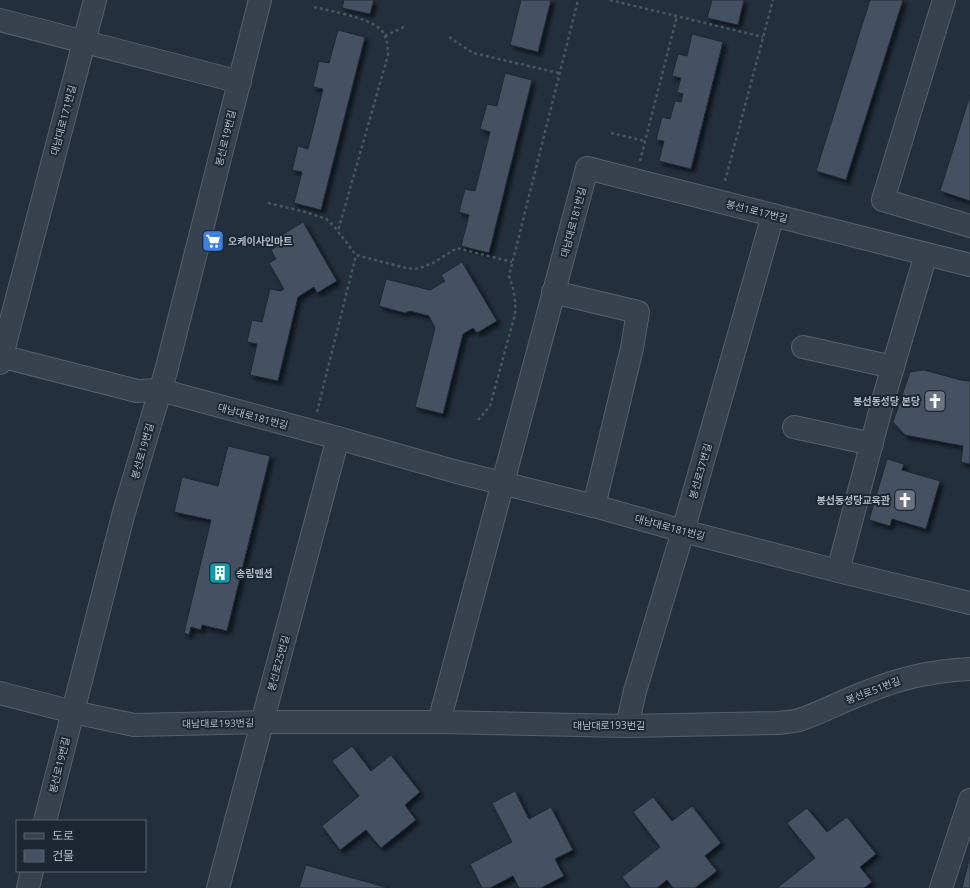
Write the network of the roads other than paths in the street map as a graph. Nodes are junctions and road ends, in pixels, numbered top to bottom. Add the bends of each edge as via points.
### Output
1 (94, 0) edge
2 (260, 0) edge
3 (944, 0) edge
4 (0, 20) edge
5 (84, 42) junction
6 (240, 82) junction
7 (587, 168) joint
8 (43, 198) joint
9 (773, 215) junction
10 (970, 226) edge
11 (926, 254) junction
12 (970, 265) edge
13 (553, 292) junction
14 (803, 347) dead end
15 (1, 359) edge
16 (893, 367) junction
17 (160, 390) junction
18 (794, 427) dead end
19 (338, 438) junction
20 (872, 444) junction
21 (503, 483) junction
22 (594, 506) junction
23 (683, 531) junction
24 (838, 570) junction
25 (970, 603) edge
26 (970, 669) edge
27 (0, 693) edge
28 (73, 712) junction
29 (262, 722) junction
30 (439, 722) junction
31 (778, 723) joint
32 (626, 726) junction
33 (970, 800) edge
34 (45, 820) edge
35 (32, 872) edge
36 (28, 888) edge
37 (218, 888) edge
38 (941, 888) edge

1 - 5 street, 대남대로171번길
2 - 6 street, 봉선로19번길
3 - 10 street via 883,200
4 - 5 street
5 - 6 street
5 - 8 street, 대남대로171번길
6 - 17 street, 봉선로19번길
7 - 9 street, 봉선1로17번길
7 - 13 street, 대남대로181번길
8 - 15 street, 대남대로181번길
9 - 11 street, 봉선1로17번길
9 - 23 street, 봉선로37번길
11 - 12 street, 봉선1로17번길
11 - 16 street
13 - 21 street, 대남대로181번길
13 - 22 street via 638,312
14 - 16 street
15 - 17 street, 대남대로181번길 via 137,391
16 - 20 street
17 - 19 street, 대남대로181번길
17 - 28 street, 봉선로19번길 via 124,512
18 - 20 street
19 - 21 street, 대남대로181번길
19 - 29 street, 봉선로25번길
20 - 24 street
21 - 22 street, 대남대로181번길
21 - 30 street
22 - 23 street, 대남대로181번길
23 - 24 street, 대남대로181번길
23 - 32 street, 봉선로37번길
24 - 25 street, 대남대로181번길
26 - 31 street, 봉선로51번길 via 915,675 864,692 798,720
27 - 28 street, 대남대로193번길
28 - 29 street, 대남대로193번길 via 134,725
28 - 34 street, 봉선로19번길
29 - 30 street, 대남대로193번길
29 - 37 street, 봉선로25번길
30 - 32 street, 대남대로193번길
31 - 32 street, 대남대로193번길
33 - 38 street
35 - 36 street

